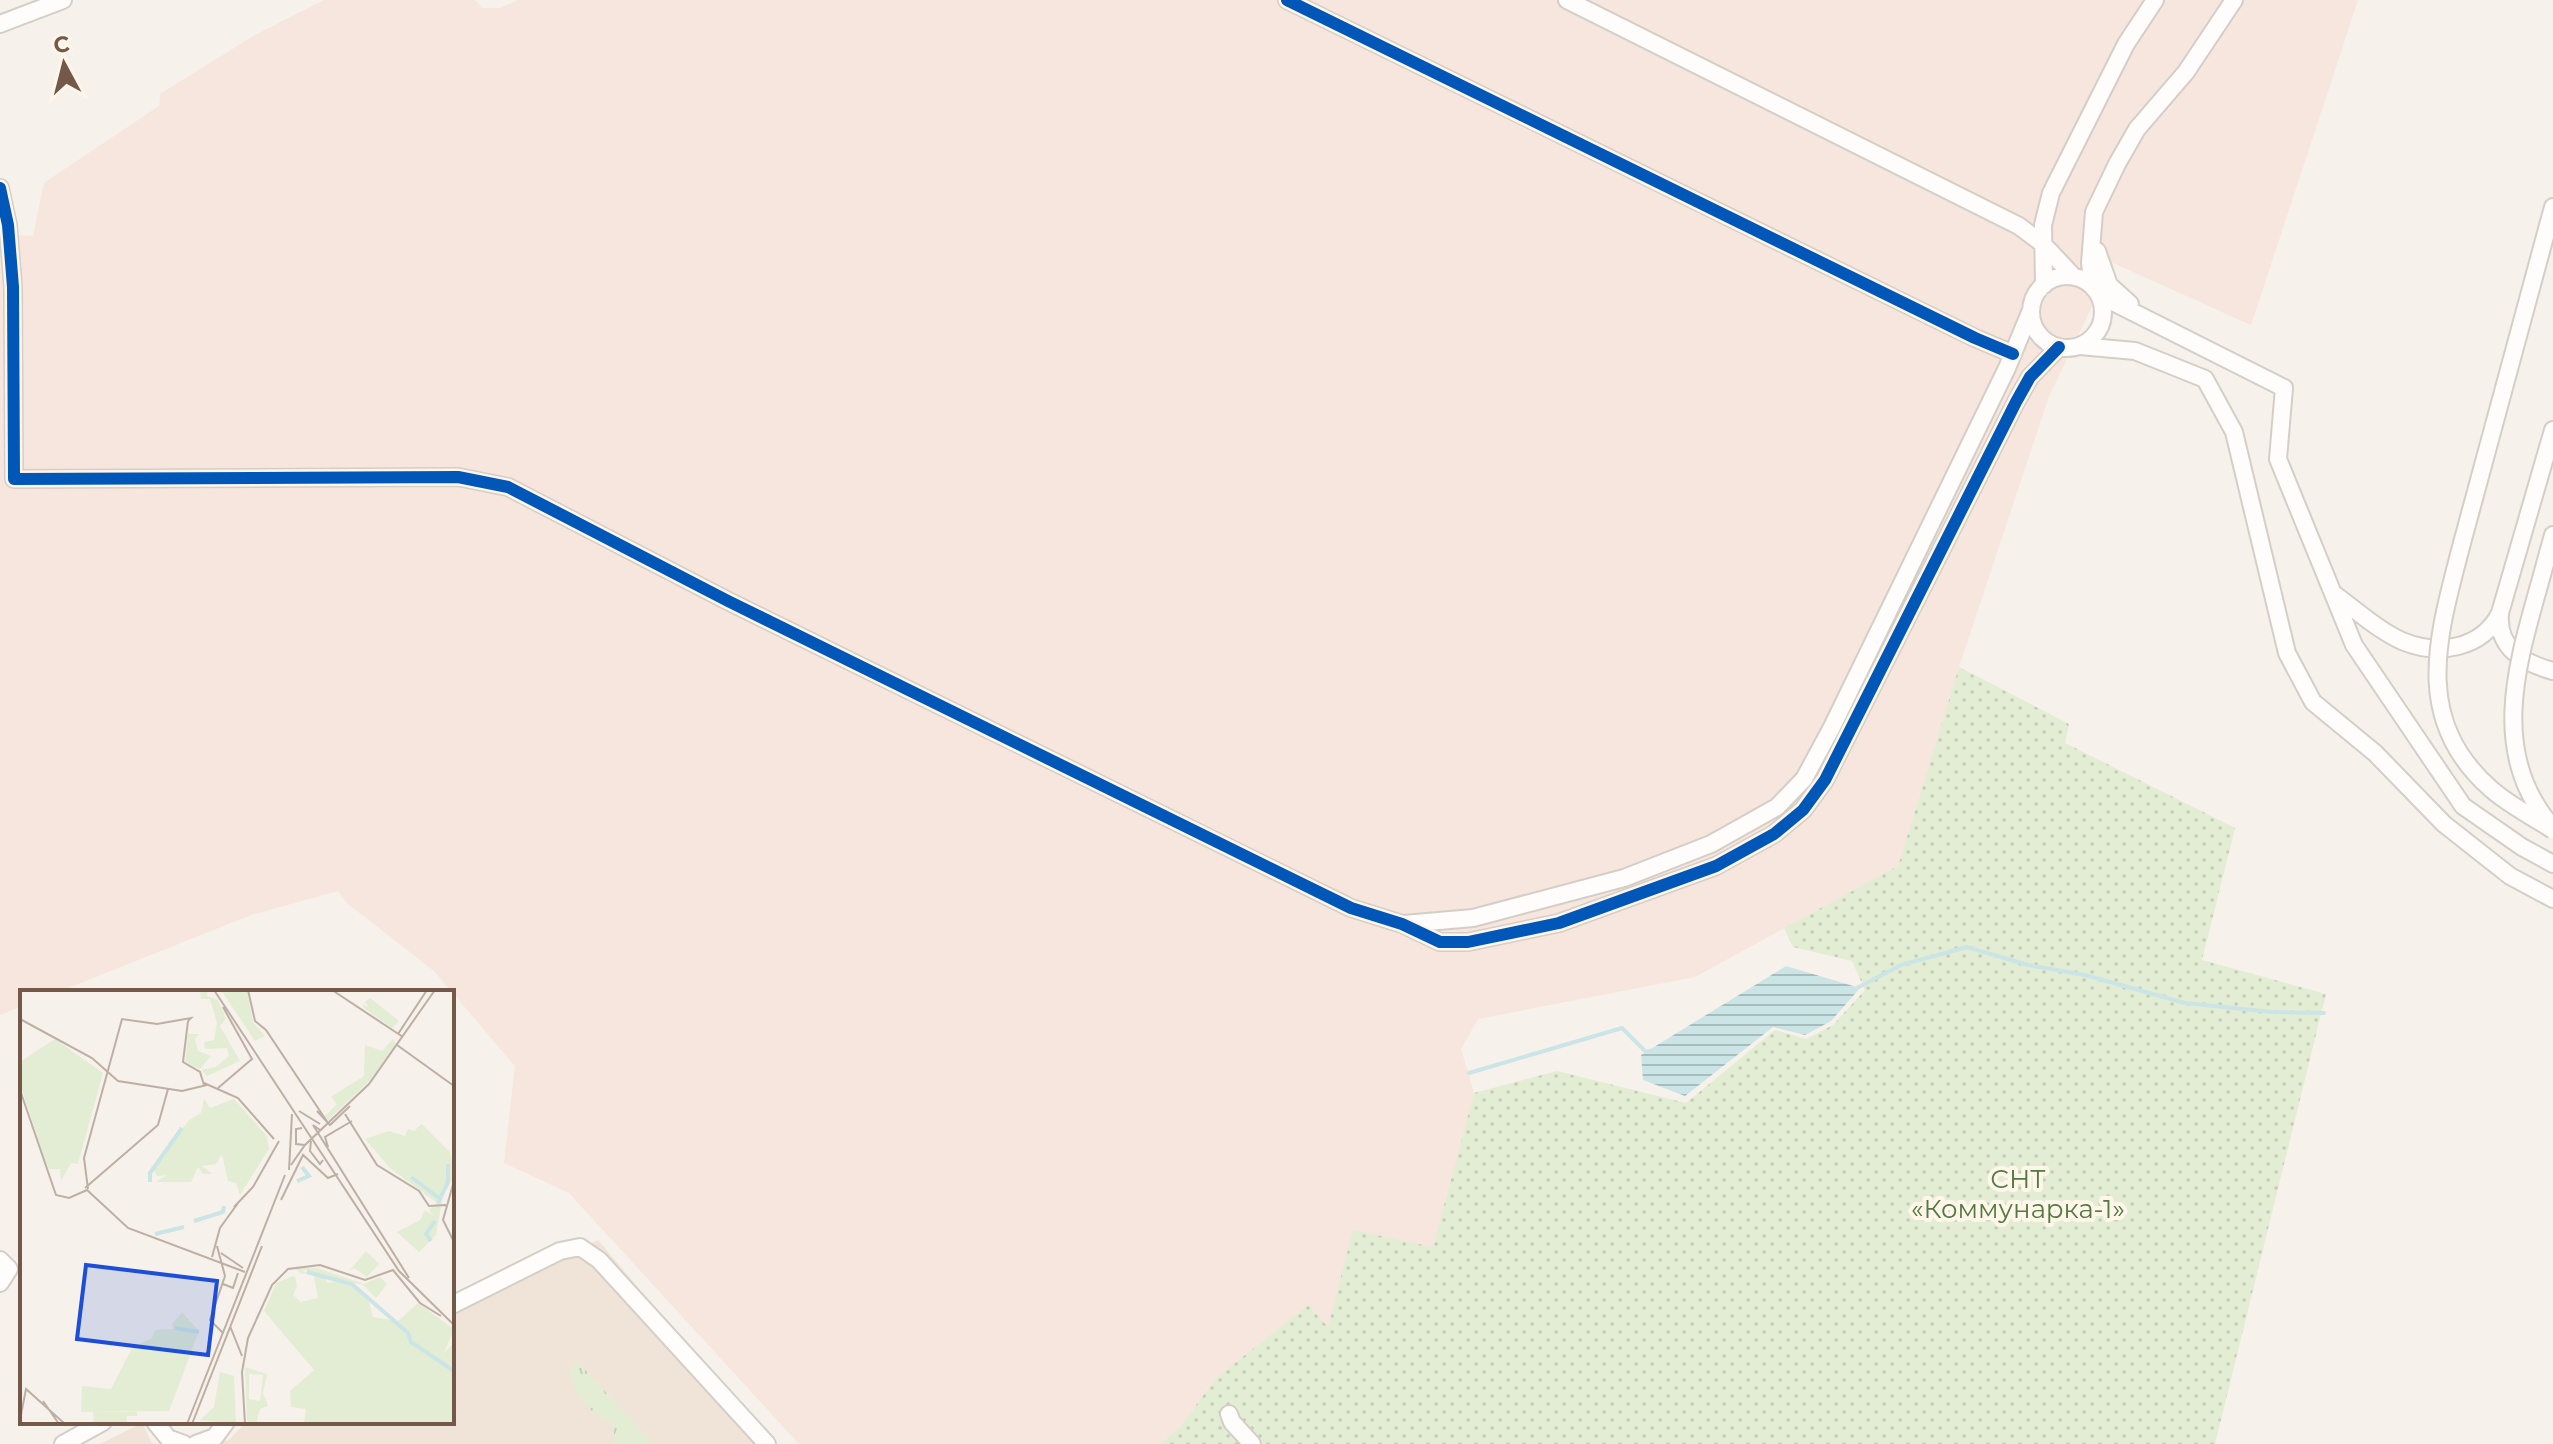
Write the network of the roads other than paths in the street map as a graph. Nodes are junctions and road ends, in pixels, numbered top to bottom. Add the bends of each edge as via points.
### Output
1 (63, 0) edge
2 (1287, 0) edge
3 (1567, 0) edge
4 (2155, 0) edge
5 (2234, 0) edge
6 (0, 24) edge
7 (0, 188) edge
8 (2553, 207) edge
9 (2094, 212) junction
10 (2043, 244) junction
11 (2074, 277) junction
12 (2044, 285) junction
13 (2096, 291) junction
14 (2031, 310) junction
15 (2151, 320) junction
16 (2080, 346) junction
17 (2059, 347) junction
18 (2013, 354) junction
19 (2553, 430) edge
20 (2553, 535) edge
21 (2333, 593) junction
22 (2500, 613) junction
23 (2553, 671) edge
24 (2553, 828) edge
25 (2553, 864) edge
26 (2553, 899) edge
27 (1402, 924) junction
28 (0, 1260) edge
29 (0, 1283) edge
30 (454, 1304) edge
31 (1229, 1414) dead end
32 (99, 1424) edge
33 (157, 1424) edge
34 (225, 1424) edge
35 (63, 1444) edge
36 (184, 1444) edge
37 (196, 1444) edge
38 (232, 1444) edge
39 (767, 1444) edge
40 (1252, 1444) edge

1 - 6 street
2 - 18 street
3 - 10 street via 2019,226
4 - 10 street via 2126,44 2051,193
5 - 9 street via 2186,72 2137,129
7 - 27 street via 13,287 14,479 458,477 508,487 1351,908
8 - 24 street, bridge via 2438,647 2438,704 2469,768
9 - 13 street via 2090,263
9 - 15 street via 2096,249 2109,285
10 - 11 street
10 - 12 street
11 - 12 street
11 - 13 street
12 - 14 street
13 - 15 street
13 - 16 street via 2103,305 2101,325
14 - 17 street via 2041,337
14 - 18 street
15 - 21 street via 2284,388 2278,459
16 - 17 street
16 - 26 street via 2135,351 2205,379 2234,432 2287,653 2313,702 2375,753 2444,824 2510,876
17 - 27 street via 2030,377 2016,402 1825,780 1803,810 1774,834 1716,866 1559,923 1468,942 1440,942
18 - 27 street via 1832,727 1804,779 1777,807 1711,844 1624,878 1473,918
19 - 22 street
20 - 24 street, bridge via 2519,659 2511,724 2524,781
21 - 22 street via 2403,641 2432,648 2477,640
21 - 25 street via 2354,645 2463,806
22 - 23 street via 2509,648 2524,661
28 - 29 street via 9,1269
30 - 39 street via 560,1251 580,1247 599,1260
31 - 40 street
32 - 35 street
33 - 36 street via 168,1438
34 - 37 street via 215,1437
34 - 38 street

